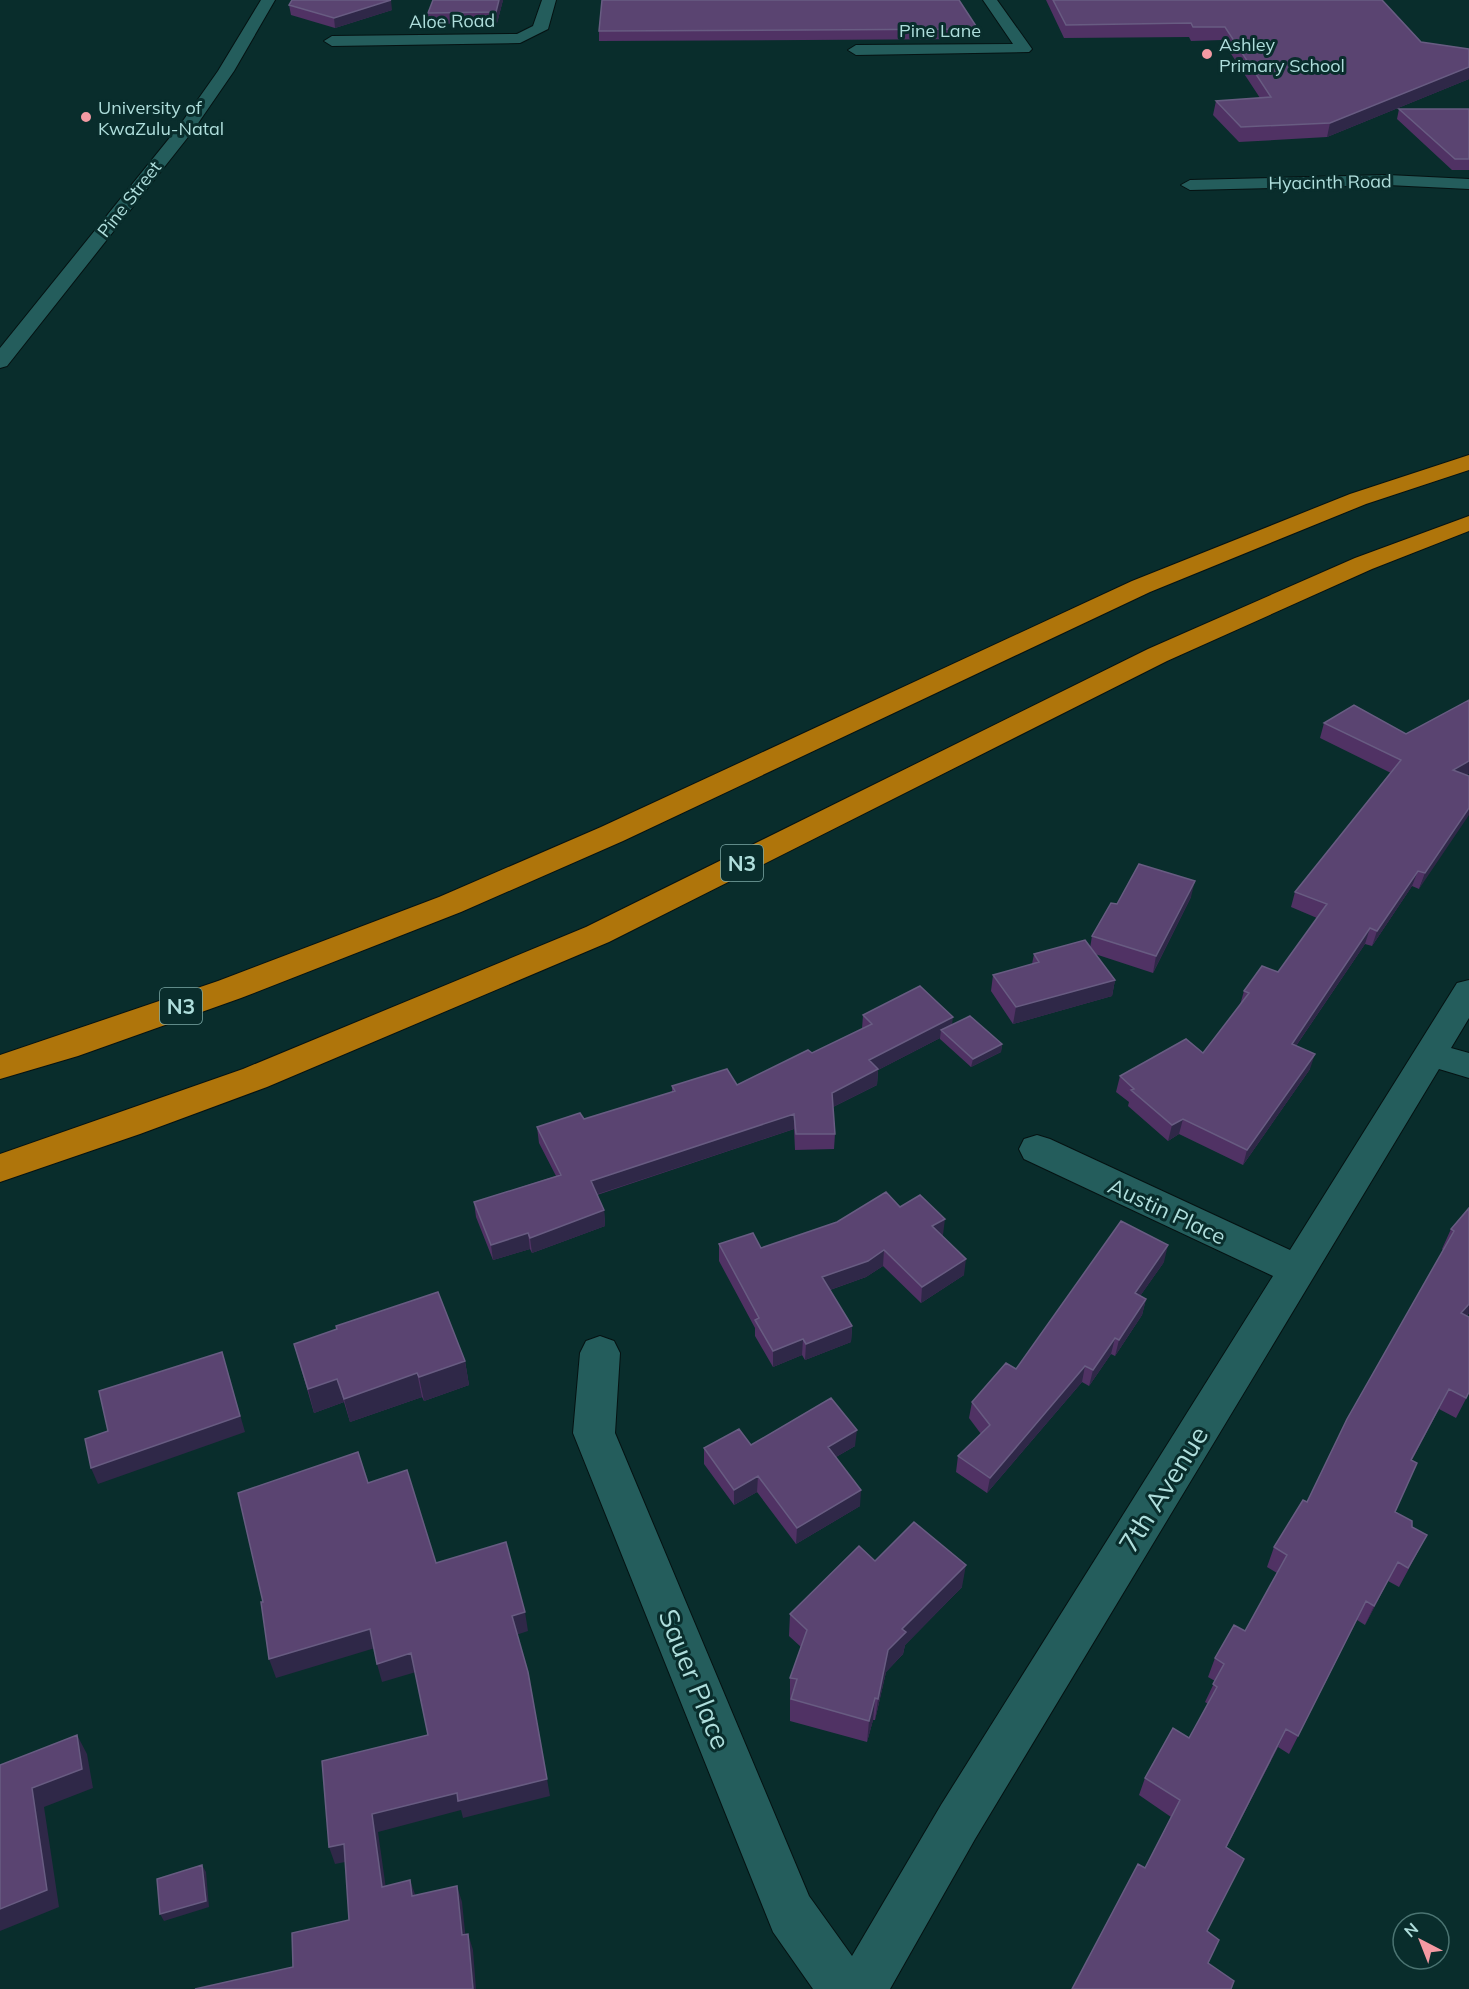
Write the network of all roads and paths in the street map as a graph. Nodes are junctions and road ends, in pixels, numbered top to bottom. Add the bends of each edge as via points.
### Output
1 (268, 0) edge
2 (549, 0) edge
3 (990, 0) edge
4 (332, 41) dead end
5 (856, 50) dead end
6 (1190, 184) dead end
7 (1469, 184) edge
8 (0, 362) edge
9 (1469, 462) edge
10 (1469, 523) edge
11 (1469, 992) edge
12 (1450, 1060) edge
13 (0, 1067) edge
14 (1037, 1149) dead end
15 (0, 1168) edge
16 (1298, 1271) junction
17 (600, 1353) dead end
18 (844, 1989) edge
19 (861, 1989) edge

1 - 8 street, Pine Street via 211,94
2 - 4 street, Aloe Road via 540,29 520,38
3 - 5 street, Pine Lane via 1024,49
6 - 7 street, Hyacinth Road via 1388,180
9 - 13 highway, N3 via 1316,513 1163,576 610,835 361,941
10 - 15 highway, N3 via 1255,608 648,911 387,1026
11 - 12 street, 7th Avenue
12 - 16 street, 7th Avenue
14 - 16 street, Austin Place
16 - 19 street, 7th Avenue via 958,1822
17 - 18 street, Sauer Place via 594,1433 791,1914

